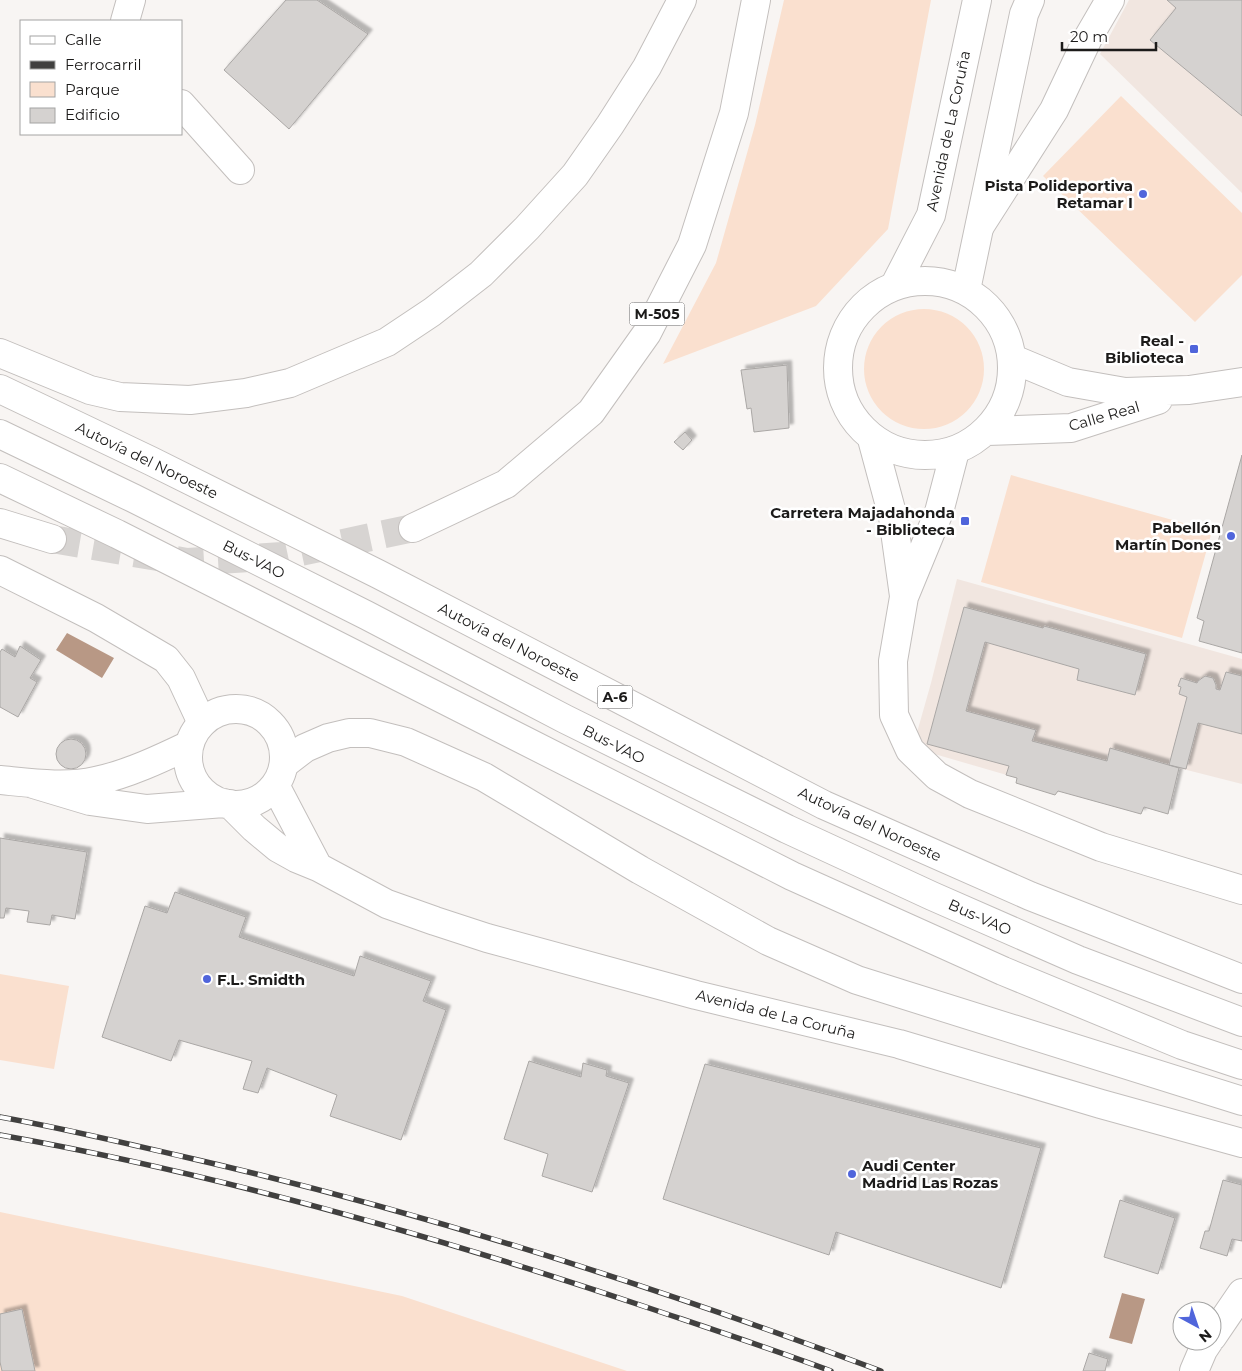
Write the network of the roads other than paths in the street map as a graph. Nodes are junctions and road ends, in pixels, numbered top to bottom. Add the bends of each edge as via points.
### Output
1 (131, 0) edge
2 (682, 0) edge
3 (756, 0) edge
4 (977, 0) edge
5 (1030, 0) edge
6 (1110, 0) edge
7 (125, 20) edge
8 (182, 105) edge
9 (240, 170) dead end
10 (979, 227) junction
11 (896, 285) junction
12 (966, 290) junction
13 (0, 353) edge
14 (1013, 359) junction
15 (1242, 382) edge
16 (0, 389) edge
17 (1189, 390) junction
18 (986, 431) junction
19 (0, 434) edge
20 (872, 439) junction
21 (955, 452) junction
22 (0, 478) edge
23 (0, 523) edge
24 (413, 528) tunnel mouth
25 (52, 539) tunnel mouth
26 (0, 570) edge
27 (904, 597) junction
28 (195, 734) junction
29 (279, 775) junction
30 (0, 780) edge
31 (30, 783) junction
32 (227, 804) junction
33 (318, 867) junction
34 (1242, 890) edge
35 (1242, 978) edge
36 (1242, 1022) edge
37 (1242, 1065) edge
38 (1242, 1101) edge
39 (1242, 1143) edge
40 (1242, 1293) edge
41 (1222, 1322) edge
42 (1203, 1351) edge
43 (1194, 1371) edge

1 - 7 main road
2 - 13 main road via 647,67 575,175 481,274 387,342 290,383 190,400 120,397 97,392
3 - 24 main road, M-505 via 734,113 692,246 647,333 591,412 506,484
4 - 11 main road, Avenida de La Coruña via 931,215
5 - 10 main road via 1024,14
6 - 10 main road via 1054,110
8 - 9 main road
10 - 12 main road
11 - 12 main road via 919,280 943,282
11 - 20 main road via 868,301 848,325 838,355 838,387 850,416
12 - 14 main road via 989,307 1005,331
14 - 17 main road, Calle Real via 1068,382 1125,392
14 - 18 main road via 1012,385 1002,410
15 - 17 main road, Calle Real
16 - 35 main road, Autovía del Noroeste / A-6 via 378,574 824,805 1030,896
17 - 18 main road, Calle Real via 1071,428
18 - 21 main road
19 - 36 main road, Bus-VAO via 787,829 1078,960
20 - 21 main road via 895,451 920,456
20 - 27 main road via 893,516
21 - 27 main road via 939,512
22 - 37 main road via 792,876 1003,971 1182,1045
23 - 25 main road
26 - 28 main road via 96,618 166,659 181,678
27 - 34 main road via 893,661 894,715 910,750 937,776 970,794 1101,846
28 - 29 main road via 216,713 232,709 249,710 265,718 277,731 283,747
28 - 31 main road via 155,761 96,781
28 - 32 main road via 188,757 195,781 202,791
29 - 32 main road via 266,795 243,804
29 - 33 main road
29 - 38 main road via 305,748 328,738 349,733 370,734 406,742 484,777 640,870 768,941 857,980
30 - 31 main road
31 - 32 main road via 90,801 147,809
32 - 33 main road, Avenida de La Coruña via 278,848
33 - 39 main road, Avenida de La Coruña via 388,904 487,938 696,995 899,1044
40 - 41 main road
42 - 43 main road

